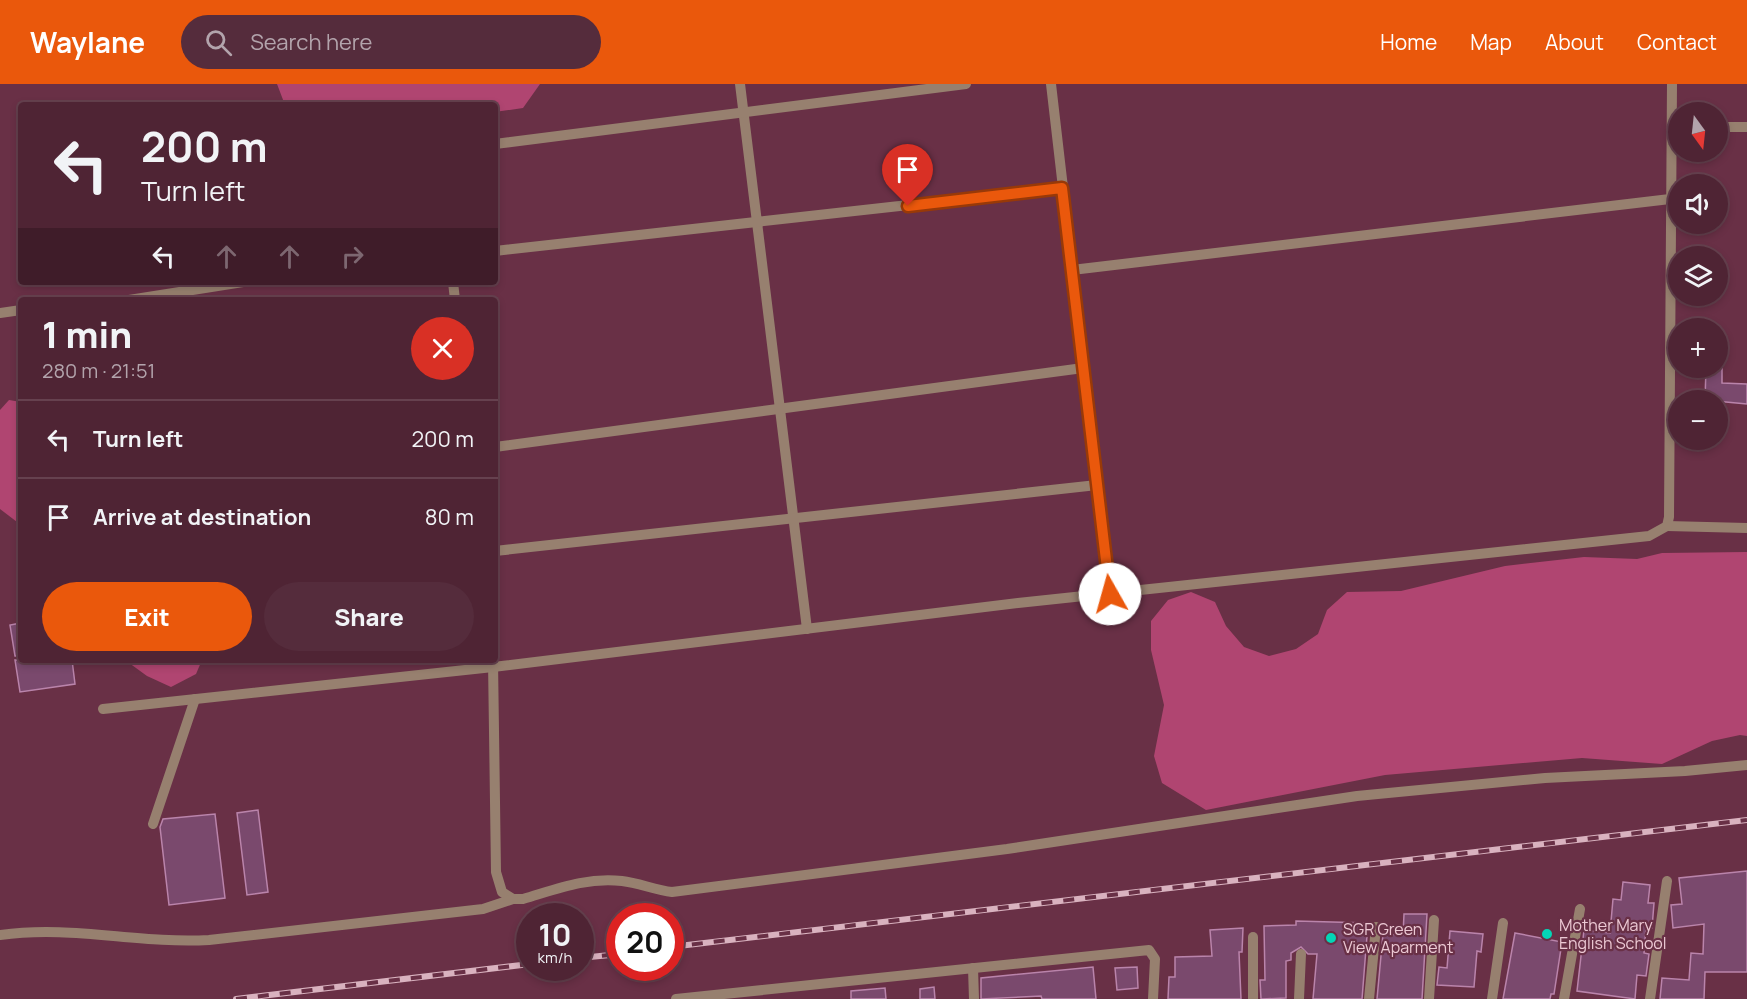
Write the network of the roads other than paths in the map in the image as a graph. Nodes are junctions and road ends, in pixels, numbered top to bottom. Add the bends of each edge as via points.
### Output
1 (740, 84) edge
2 (966, 84) edge
3 (1051, 84) edge
4 (1672, 84) edge
5 (1673, 102) edge
6 (743, 111) junction
7 (1728, 127) edge
8 (1747, 127) edge
9 (498, 144) edge
10 (1062, 188) junction
11 (1668, 199) edge
12 (757, 222) junction
13 (1670, 234) edge
14 (498, 251) edge
15 (1072, 270) junction
16 (224, 285) edge
17 (148, 297) edge
18 (18, 310) edge
19 (0, 313) edge
20 (1083, 368) junction
21 (782, 407) junction
22 (498, 447) edge
23 (1097, 485) junction
24 (795, 520) junction
25 (1667, 526) junction
26 (1747, 528) edge
27 (498, 551) edge
28 (1110, 594) junction
29 (807, 629) junction
30 (498, 662) edge
31 (493, 663) edge
32 (195, 699) junction
33 (103, 709) dead end
34 (1747, 765) edge
35 (153, 824) dead end
36 (1667, 882) dead end
37 (513, 899) junction
38 (1580, 909) dead end
39 (1434, 920) dead end
40 (1503, 923) dead end
41 (1376, 927) dead end
42 (0, 935) edge
43 (1253, 937) dead end
44 (1301, 954) dead end
45 (973, 968) junction
46 (676, 999) edge
47 (974, 999) edge
48 (1154, 999) edge
49 (1253, 999) edge
50 (1299, 999) edge
51 (1369, 999) edge
52 (1429, 999) edge
53 (1492, 999) edge
54 (1564, 999) edge
55 (1650, 999) edge

1 - 6 street
2 - 6 street
3 - 10 street
4 - 5 street
6 - 9 street
6 - 12 street
7 - 8 street
10 - 12 street
10 - 15 street
11 - 15 street
12 - 14 street
12 - 21 street
13 - 25 street
15 - 20 street
16 - 17 street
18 - 19 street
20 - 21 street
20 - 23 street
21 - 22 street
21 - 24 street
23 - 24 street
23 - 28 street
24 - 27 street
24 - 29 street
25 - 26 street
25 - 28 street via 1649,536
28 - 29 street
29 - 30 street
31 - 32 street
31 - 37 street via 496,872 502,892
32 - 33 street
32 - 35 street
34 - 37 street via 1545,778 1357,796 1006,849 672,892 623,881 582,880
36 - 55 street
37 - 42 street via 483,909 209,940 49,930
38 - 54 street
39 - 52 street
40 - 53 street
41 - 51 street
43 - 49 street
44 - 50 street
45 - 46 street
45 - 47 street
45 - 48 street via 1149,950 1155,959

